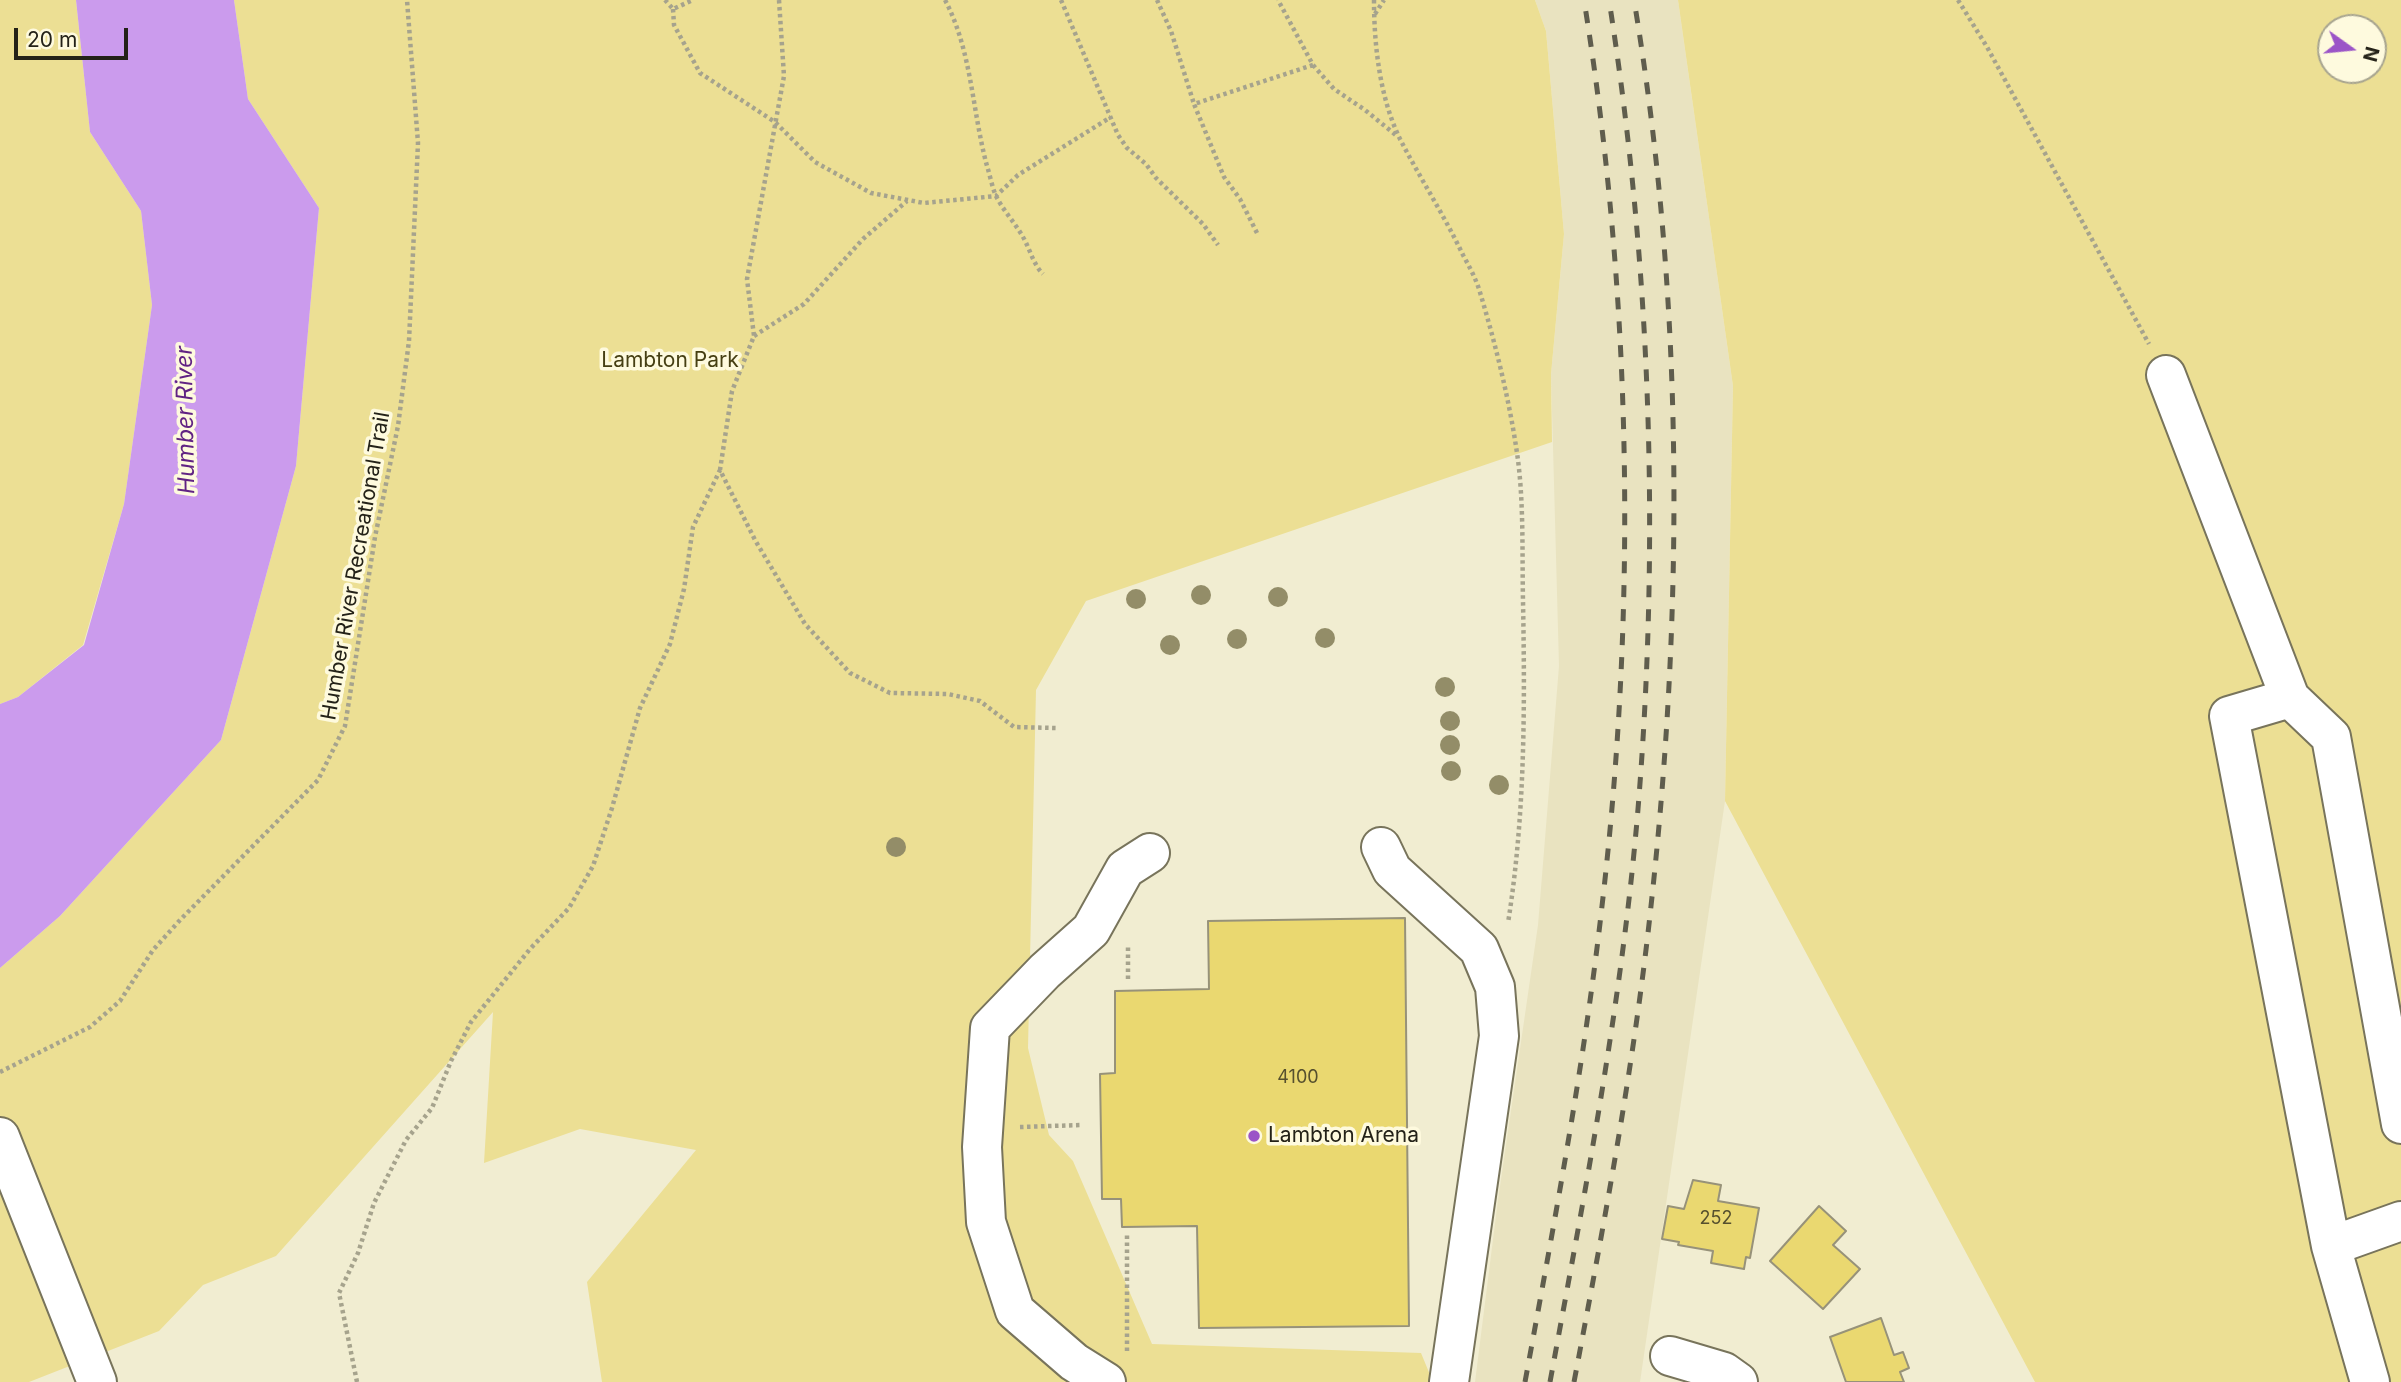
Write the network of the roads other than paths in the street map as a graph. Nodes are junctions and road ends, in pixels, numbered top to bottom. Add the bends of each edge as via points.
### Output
1 (2166, 375) road end
2 (2290, 698) junction
3 (1381, 847) dead end
4 (1150, 853) dead end
5 (2401, 1124) edge
6 (0, 1137) edge
7 (2401, 1222) edge
8 (2331, 1246) junction
9 (1670, 1356) dead end
10 (1116, 1368) edge
11 (97, 1382) edge
12 (1449, 1382) edge
13 (1738, 1382) edge
14 (2370, 1382) edge

1 - 2 main road
2 - 5 main road via 2331,737
2 - 8 main road via 2229,716
3 - 12 main road via 1392,870 1479,949 1495,987 1499,1036
4 - 10 main road via 1125,869 1091,930 989,1028 983,1128 986,1222 1015,1311 1074,1362
6 - 11 main road
7 - 8 main road
8 - 14 main road
9 - 13 main road via 1724,1372

